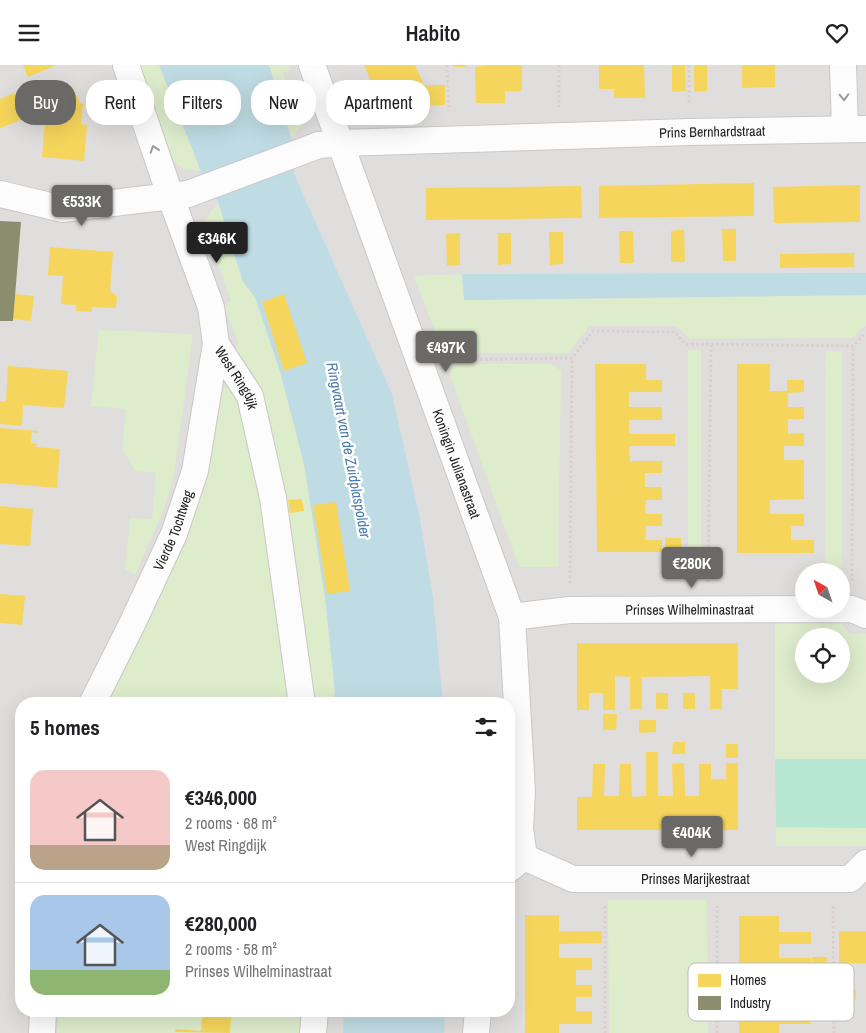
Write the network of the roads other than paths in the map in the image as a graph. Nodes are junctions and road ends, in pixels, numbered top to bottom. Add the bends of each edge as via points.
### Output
1 (126, 65) edge
2 (312, 65) edge
3 (843, 65) edge
4 (856, 129) edge
5 (330, 144) junction
6 (0, 194) edge
7 (179, 195) junction
8 (216, 344) junction
9 (859, 612) edge
10 (512, 617) junction
11 (96, 697) edge
12 (301, 697) edge
13 (516, 863) edge
14 (866, 863) edge
15 (43, 1017) edge
16 (314, 1017) edge
17 (477, 1017) edge
18 (42, 1033) edge
19 (313, 1033) edge
20 (476, 1033) edge

7 -> 1 street, West Ringdijk
2 - 5 street, Koningin Julianastraat
3 -> 4 street
4 - 5 street, Prins Bernhardstraat
5 - 7 street, Prins Bernhardstraat
5 - 10 street, Koningin Julianastraat via 419,360
6 - 7 street, Prins Bernhardstraat via 63,209
7 - 8 street, West Ringdijk via 210,307
8 - 11 street, Vierde Tochtweg via 195,471 174,534
8 - 12 street, West Ringdijk via 250,396 273,498
9 - 10 street, Prinses Wilhelminastraat via 569,610
10 - 13 street, Koningin Julianastraat via 522,792
13 - 14 street, Prinses Marijkestraat via 573,879 832,880 850,879
15 - 18 street
16 - 19 street
17 - 20 street

